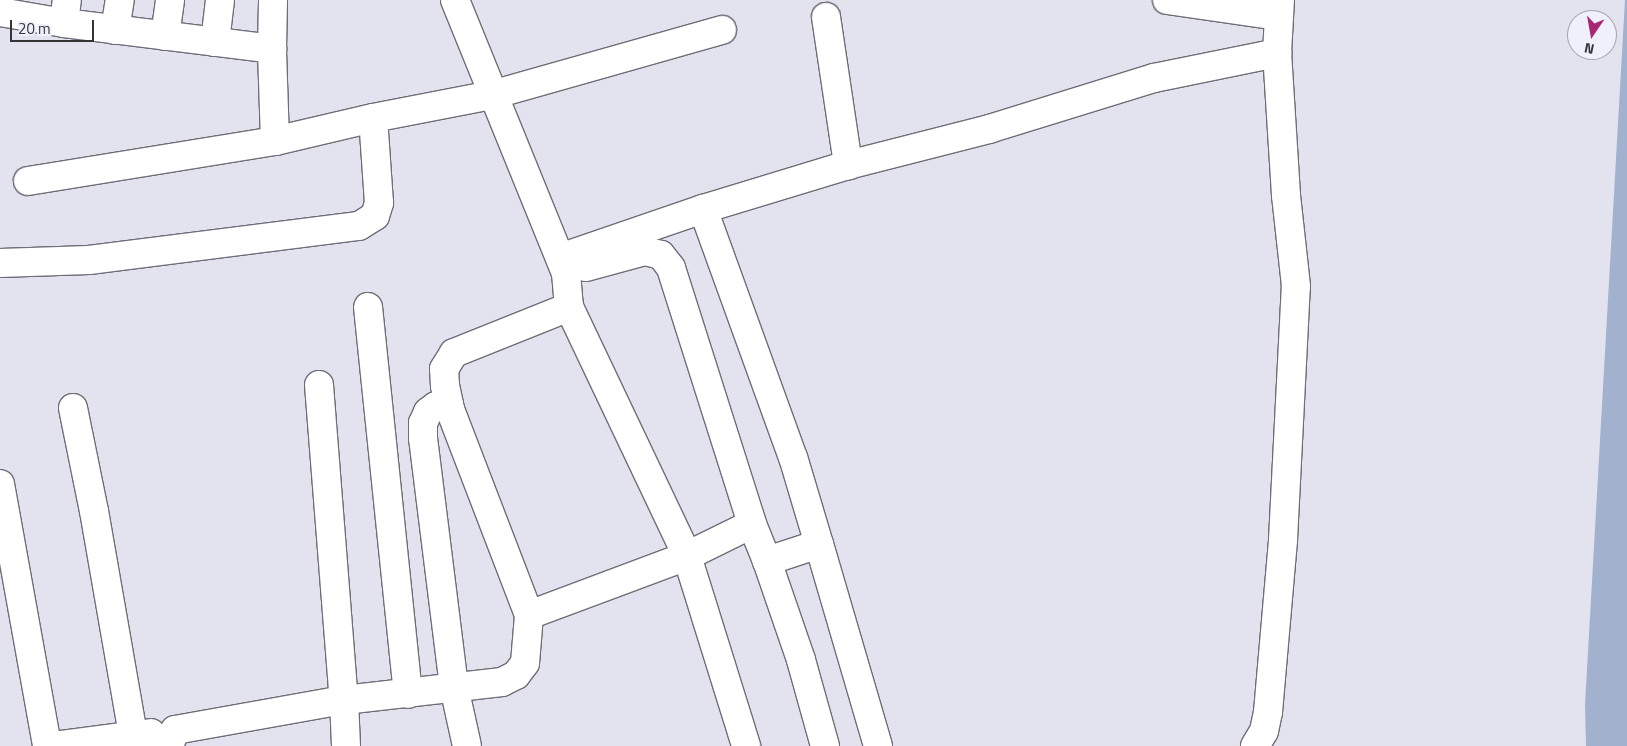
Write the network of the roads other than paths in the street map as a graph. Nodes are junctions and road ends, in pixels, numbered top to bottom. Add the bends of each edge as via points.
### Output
1 (120, 0) edge
2 (170, 0) edge
3 (220, 0) edge
4 (273, 0) edge
5 (455, 0) edge
6 (1167, 0) edge
7 (1279, 8) edge
8 (0, 12) edge
9 (65, 12) edge
10 (826, 16) dead end
11 (115, 30) junction
12 (722, 30) dead end
13 (165, 36) junction
14 (215, 42) junction
15 (272, 49) junction
16 (1277, 53) junction
17 (492, 95) junction
18 (373, 118) junction
19 (275, 141) junction
20 (848, 164) junction
21 (28, 181) dead end
22 (703, 209) junction
23 (0, 263) edge
24 (563, 265) junction
25 (368, 307) dead end
26 (569, 307) junction
27 (320, 384) dead end
28 (449, 404) junction
29 (73, 408) dead end
30 (0, 484) edge
31 (752, 524) junction
32 (819, 544) junction
33 (687, 556) junction
34 (767, 561) junction
35 (528, 615) junction
36 (454, 687) junction
37 (408, 694) junction
38 (344, 700) junction
39 (133, 735) junction
40 (172, 738) edge
41 (48, 746) edge
42 (54, 746) edge
43 (346, 746) edge
44 (466, 746) edge
45 (746, 746) edge
46 (825, 746) edge
47 (878, 746) edge
48 (1255, 746) edge

1 - 11 street
2 - 13 street
3 - 14 street
4 - 15 street
5 - 17 street
6 - 7 street
7 - 16 street
8 - 9 street
9 - 11 street
10 - 20 street
11 - 13 street
12 - 17 street
13 - 14 street
14 - 15 street
15 - 19 street
16 - 20 street via 1154,78 989,129
16 - 48 street via 1286,195 1296,286 1283,540 1268,712 1264,732
17 - 18 street
17 - 24 street
18 - 19 street
18 - 23 street via 379,203 375,216 358,226 89,260
19 - 21 street
20 - 22 street
22 - 24 street
22 - 32 street via 793,457
24 - 26 street
24 - 31 street via 645,251 661,255 671,268
25 - 37 street
26 - 28 street via 454,353 444,369
26 - 33 street
27 - 38 street
28 - 35 street
28 - 36 street via 436,406 428,412 423,423 423,438
29 - 39 street
30 - 41 street
31 - 33 street
31 - 34 street
32 - 34 street
32 - 47 street
33 - 35 street
33 - 45 street
34 - 46 street via 801,660
35 - 36 street via 525,663 516,675 502,682
36 - 37 street
36 - 44 street
37 - 38 street
38 - 40 street
38 - 43 street
39 - 40 street
39 - 42 street

